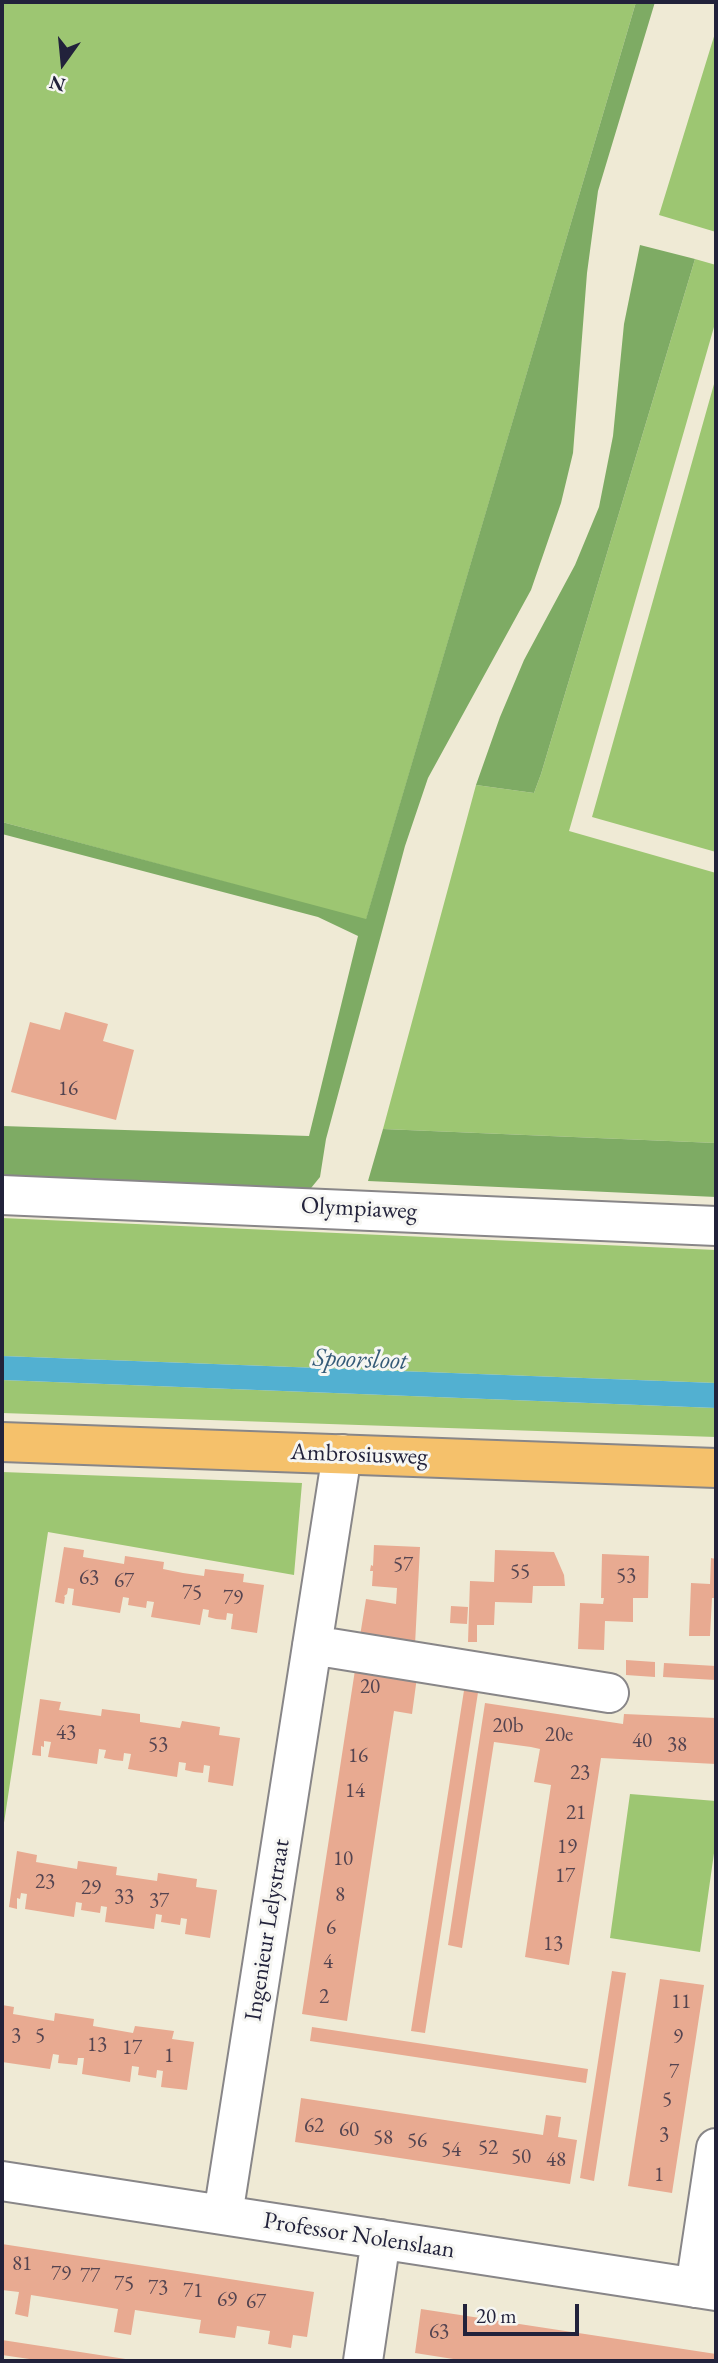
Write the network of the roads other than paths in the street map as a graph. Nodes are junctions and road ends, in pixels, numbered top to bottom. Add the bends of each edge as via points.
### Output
1 (2, 1195) edge
2 (716, 1226) edge
3 (2, 1442) edge
4 (342, 1454) junction
5 (716, 1468) edge
6 (312, 1645) junction
7 (609, 1693) dead end
8 (716, 2148) edge
9 (2, 2181) edge
10 (223, 2215) junction
11 (381, 2239) junction
12 (706, 2289) edge
13 (363, 2361) edge

1 - 2 street, Olympiaweg
3 - 4 main road, Ambrosiusweg
4 - 5 main road, Ambrosiusweg
4 - 6 street, Ingenieur Lelystraat
6 - 7 street
6 - 10 street, Ingenieur Lelystraat
8 - 12 street
9 - 10 street, Professor Nolenslaan
10 - 11 street, Professor Nolenslaan
11 - 12 street, Professor Nolenslaan
11 - 13 street

